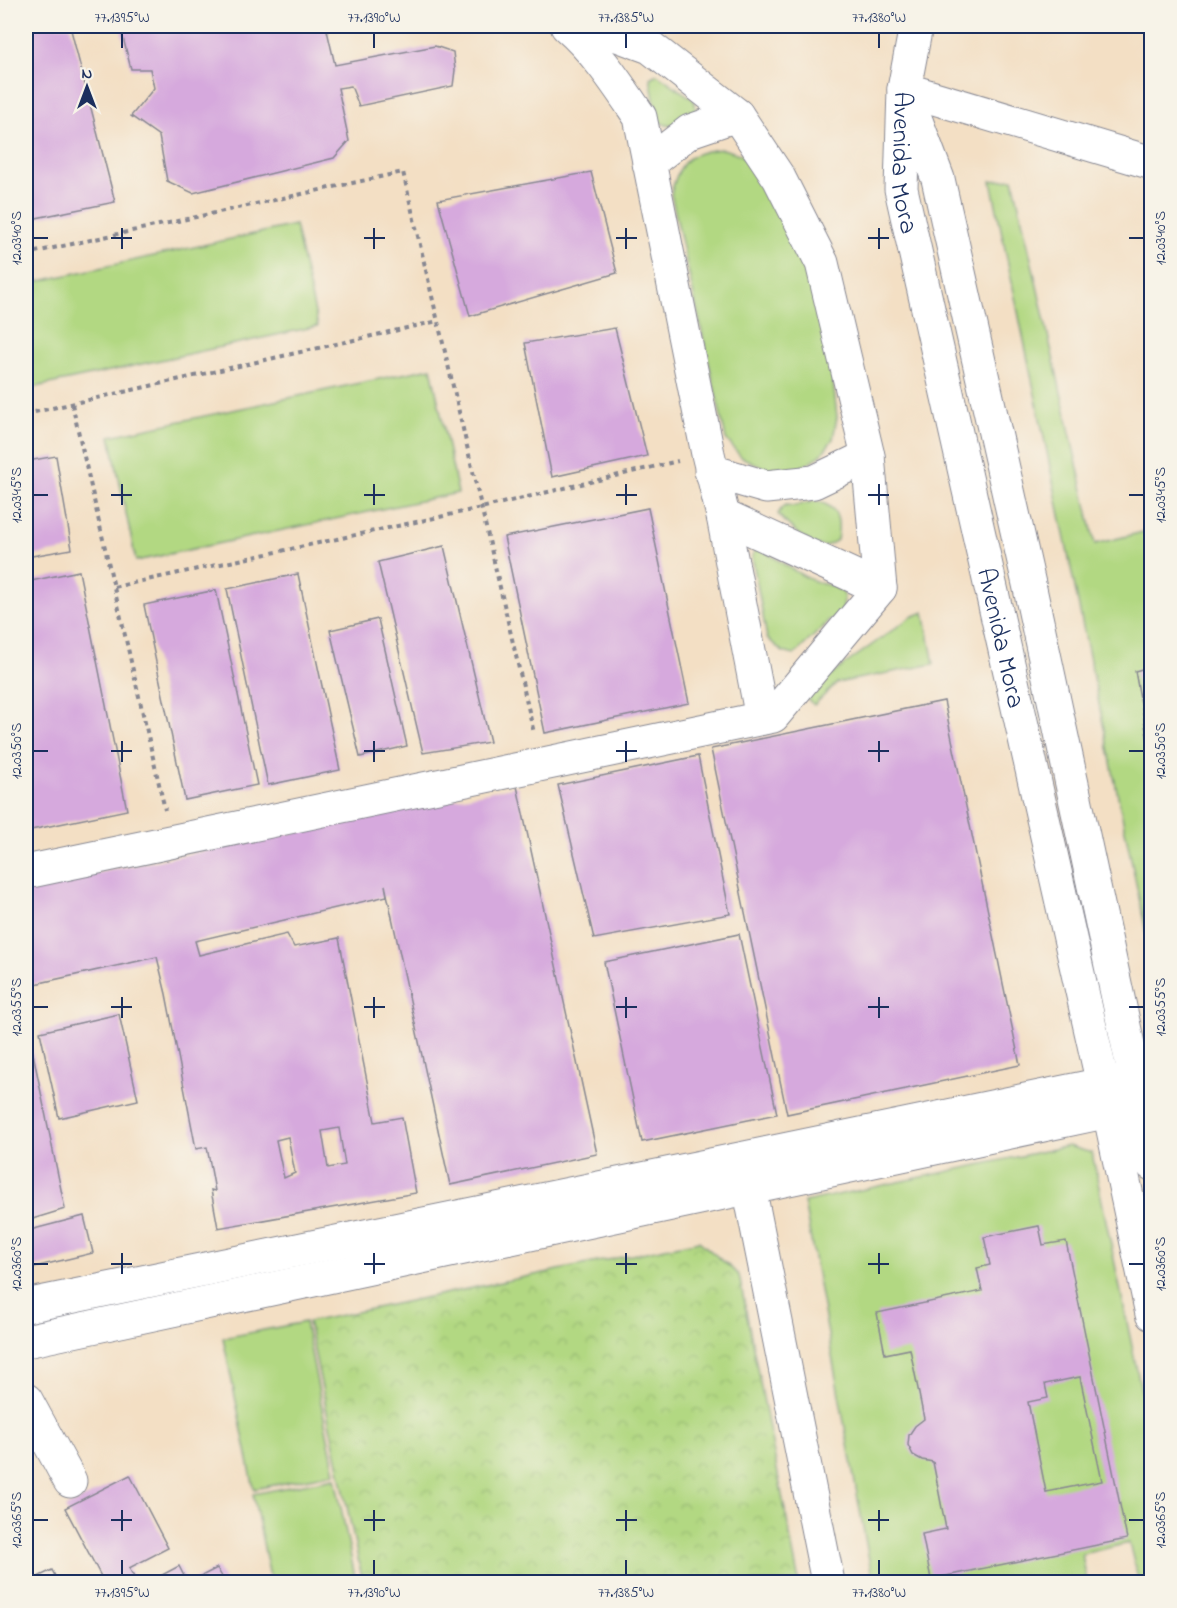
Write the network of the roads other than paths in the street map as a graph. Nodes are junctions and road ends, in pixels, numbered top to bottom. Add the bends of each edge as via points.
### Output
1 (567, 26) edge
2 (593, 26) edge
3 (916, 26) edge
4 (904, 89) junction
5 (737, 115) junction
6 (1152, 163) edge
7 (649, 164) junction
8 (868, 456) junction
9 (710, 462) junction
10 (723, 516) junction
11 (880, 588) junction
12 (762, 718) junction
13 (26, 872) edge
14 (1132, 1092) edge
15 (1152, 1164) edge
16 (749, 1187) junction
17 (26, 1306) edge
18 (1152, 1314) edge
19 (26, 1341) edge
20 (26, 1400) edge
21 (70, 1481) dead end
22 (828, 1582) edge

1 - 7 lane via 584,40 640,117
2 - 5 lane via 650,47
3 - 4 lane, Avenida Mora
4 - 6 lane
4 - 14 lane, Avenida Mora via 901,189
5 - 7 lane via 690,131
5 - 8 lane via 779,178 822,263
7 - 9 lane
8 - 9 lane via 814,482 766,486
8 - 11 lane
9 - 10 lane
10 - 11 lane
10 - 12 lane
11 - 12 lane via 773,716
12 - 13 lane
14 - 15 lane, Avenida Mora
14 - 16 lane
14 - 17 lane
14 - 18 lane, Avenida Mora
16 - 19 lane
16 - 22 lane
20 - 21 lane

